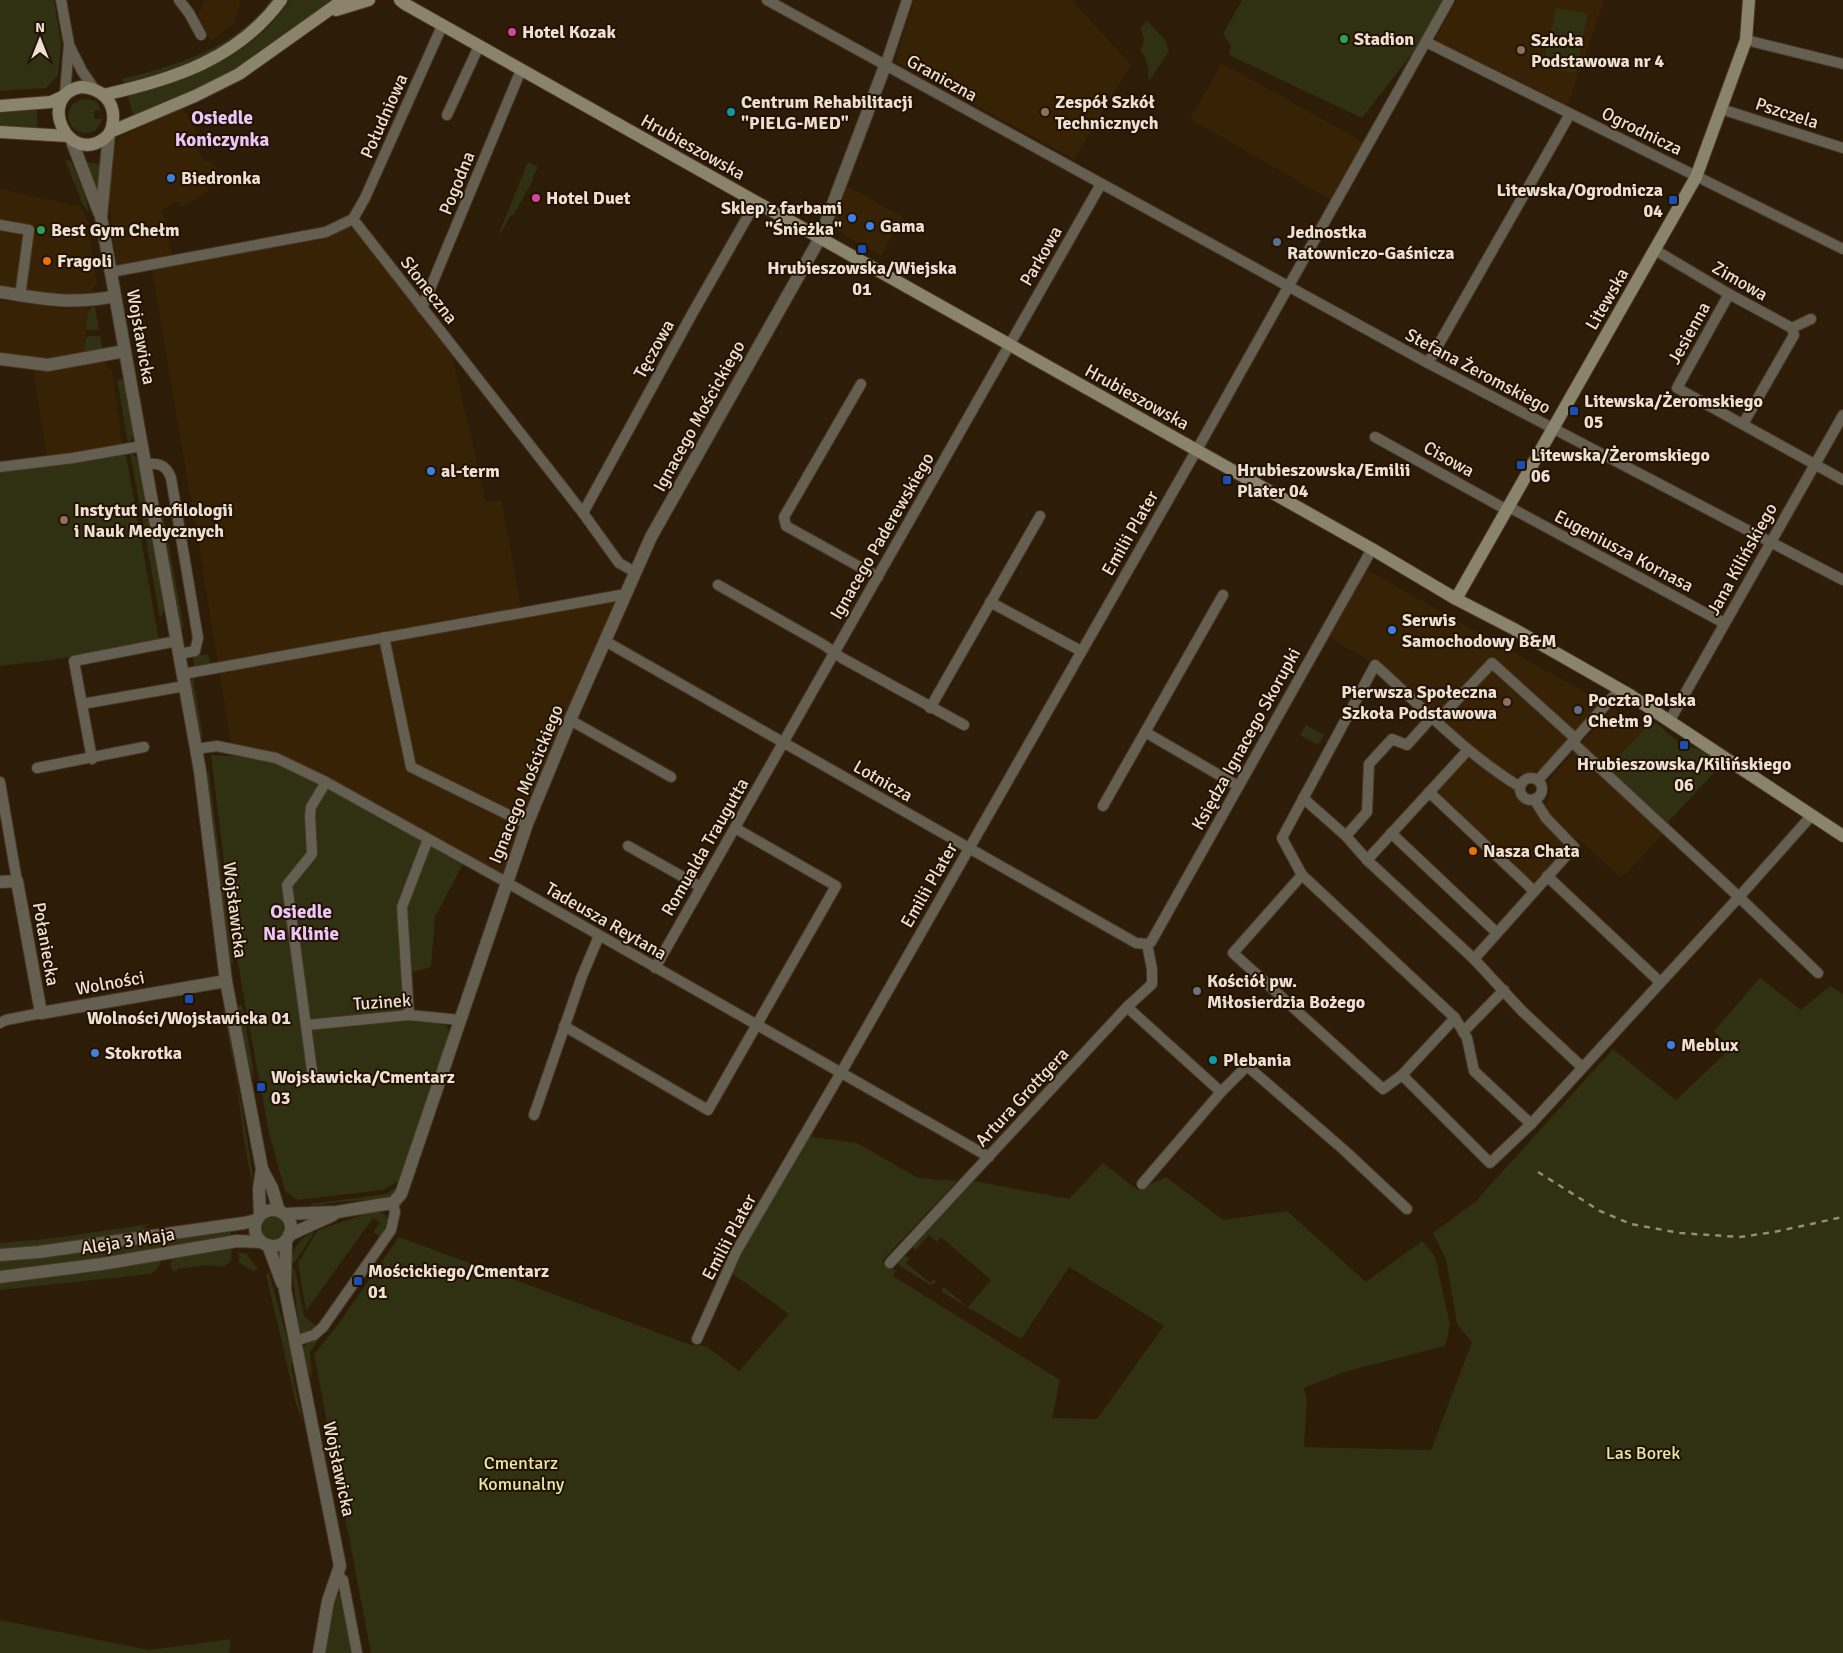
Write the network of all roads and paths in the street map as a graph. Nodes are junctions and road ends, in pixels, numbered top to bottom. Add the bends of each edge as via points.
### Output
1 (61, 0) edge
2 (179, 0) edge
3 (281, 0) edge
4 (343, 0) edge
5 (370, 0) edge
6 (388, 0) edge
7 (767, 0) edge
8 (907, 0) edge
9 (1449, 0) edge
10 (1749, 0) edge
11 (402, 2) edge
12 (327, 13) junction
13 (442, 26) junction
14 (201, 35) dead end
15 (1746, 40) junction
16 (1426, 42) junction
17 (68, 44) junction
18 (479, 46) junction
19 (1843, 64) edge
20 (885, 66) junction
21 (521, 70) junction
22 (99, 92) junction
23 (65, 95) junction
24 (0, 106) edge
25 (1721, 109) junction
26 (1570, 114) junction
27 (447, 115) dead end
28 (0, 132) edge
29 (110, 133) junction
30 (69, 137) junction
31 (1843, 148) edge
32 (1696, 177) junction
33 (1101, 184) junction
34 (756, 202) junction
35 (101, 217) junction
36 (353, 219) junction
37 (0, 226) edge
38 (820, 238) junction
39 (1843, 249) edge
40 (1655, 250) junction
41 (112, 272) junction
42 (1288, 288) junction
43 (0, 292) edge
44 (1729, 294) junction
45 (20, 296) junction
46 (115, 296) junction
47 (422, 308) junction
48 (1811, 319) dead end
49 (1792, 328) junction
50 (1009, 345) junction
51 (125, 351) junction
52 (0, 359) edge
53 (1428, 363) junction
54 (861, 384) dead end
55 (1843, 415) edge
56 (1742, 424) junction
57 (1553, 429) junction
58 (1375, 437) dead end
59 (142, 446) junction
60 (1196, 450) junction
61 (145, 464) junction
62 (1815, 464) junction
63 (0, 467) edge
64 (1843, 480) edge
65 (1508, 509) junction
66 (583, 513) junction
67 (1040, 516) dead end
68 (1770, 541) junction
69 (1372, 549) junction
70 (635, 572) junction
71 (878, 577) junction
72 (1843, 580) edge
73 (718, 585) dead end
74 (626, 594) junction
75 (1223, 595) dead end
76 (1456, 599) junction
77 (990, 602) junction
78 (1724, 623) junction
79 (384, 636) junction
80 (605, 640) junction
81 (177, 641) junction
82 (1081, 651) junction
83 (835, 653) junction
84 (179, 654) junction
85 (184, 680) junction
86 (1620, 689) junction
87 (82, 704) junction
88 (930, 708) junction
89 (1435, 719) junction
90 (570, 720) junction
91 (1670, 720) junction
92 (964, 726) dead end
93 (1145, 732) junction
94 (1575, 741) junction
95 (783, 743) junction
96 (144, 747) dead end
97 (196, 749) junction
98 (1468, 750) junction
99 (92, 758) junction
100 (37, 768) dead end
101 (671, 777) dead end
102 (1538, 780) junction
103 (0, 782) edge
104 (326, 782) junction
105 (1238, 786) junction
106 (1520, 787) junction
107 (1429, 792) junction
108 (1303, 798) junction
109 (1534, 799) junction
110 (1103, 806) dead end
111 (1812, 815) junction
112 (527, 824) junction
113 (735, 828) junction
114 (1391, 834) junction
115 (1346, 836) junction
116 (1843, 836) edge
117 (428, 840) junction
118 (628, 846) dead end
119 (969, 848) junction
120 (1367, 860) junction
121 (1302, 875) junction
122 (1547, 876) junction
123 (17, 881) junction
124 (0, 882) edge
125 (506, 882) junction
126 (701, 887) junction
127 (1534, 891) junction
128 (1739, 897) junction
129 (1497, 933) junction
130 (599, 936) junction
131 (1147, 944) junction
132 (1474, 959) junction
133 (655, 968) junction
134 (1818, 974) dead end
135 (226, 981) junction
136 (1660, 982) junction
137 (1504, 990) junction
138 (1127, 1007) junction
139 (41, 1013) junction
140 (409, 1015) junction
141 (1455, 1018) junction
142 (460, 1020) junction
143 (0, 1023) edge
144 (307, 1025) junction
145 (564, 1026) junction
146 (758, 1026) junction
147 (1463, 1032) junction
148 (1582, 1067) junction
149 (841, 1073) junction
150 (1402, 1074) junction
151 (312, 1078) dead end
152 (1221, 1092) junction
153 (534, 1114) dead end
154 (1531, 1124) junction
155 (989, 1157) junction
156 (262, 1169) junction
157 (1142, 1184) dead end
158 (393, 1203) junction
159 (1407, 1209) dead end
160 (337, 1212) junction
161 (282, 1213) junction
162 (259, 1217) junction
163 (288, 1237) junction
164 (265, 1243) junction
165 (0, 1256) edge
166 (890, 1263) dead end
167 (0, 1277) edge
168 (285, 1290) junction
169 (697, 1340) dead end
170 (294, 1341) junction
171 (338, 1576) junction
172 (319, 1653) edge
173 (357, 1653) edge

1 - 17 street
2 - 14 street
3 - 22 main road via 255,30 217,57 162,78
4 - 12 main road
5 - 12 main road
6 - 11 main road, Hrubieszowska
7 - 20 street, Graniczna
8 - 20 street
9 - 16 street, Emilii Plater
10 - 15 main road, Litewska
11 - 13 main road, Hrubieszowska
12 - 29 main road via 239,74
13 - 18 main road, Hrubieszowska
13 - 36 street, Południowa
15 - 19 street
15 - 25 main road, Litewska
16 - 26 street, Ogrodnicza
16 - 42 street, Emilii Plater
17 - 22 street via 82,71
17 - 23 street
18 - 21 main road, Hrubieszowska
18 - 27 street
20 - 33 street, Graniczna
20 - 38 street, Ignacego Mościckiego
21 - 34 main road, Hrubieszowska
21 - 47 street, Pogodna
22 - 23 main road via 81,87
22 - 29 main road via 110,102 113,110
23 - 24 main road via 51,102
23 - 30 main road via 58,116 61,129
25 - 31 street, Pszczela
25 - 32 main road, Litewska
26 - 32 street, Ogrodnicza
26 - 53 street
28 - 30 main road
29 - 30 main road via 91,144
29 - 35 street, Wojsławicka
30 - 35 street, Wojsławicka
32 - 39 street, Ogrodnicza
32 - 40 main road, Litewska
33 - 42 street, Stefana Żeromskiego
33 - 50 street, Parkowa
34 - 38 main road, Hrubieszowska
34 - 66 street, Tęczowa
35 - 41 street, Wojsławicka
36 - 41 street via 326,232
36 - 47 street, Słoneczna
37 - 45 street via 29,230
38 - 50 main road, Hrubieszowska
38 - 70 street, Ignacego Mościckiego via 651,537
40 - 44 street, Zimowa
40 - 57 main road, Litewska
41 - 46 street, Wojsławicka
42 - 53 street, Stefana Żeromskiego
42 - 60 street, Emilii Plater
43 - 45 street
44 - 49 street, Zimowa
44 - 56 street, Jesienna via 1677,388
45 - 46 street via 58,301
46 - 51 street, Wojsławicka
47 - 66 street, Słoneczna
48 - 49 street
49 - 56 street via 1794,335
50 - 60 main road, Hrubieszowska
50 - 71 street, Ignacego Paderewskiego
51 - 52 street via 48,365
51 - 59 street, Wojsławicka
53 - 57 street, Stefana Żeromskiego
54 - 71 street via 784,517 786,526
55 - 62 street, Jana Kilińskiego
56 - 62 street
57 - 65 main road, Litewska
57 - 68 street, Stefana Żeromskiego
58 - 65 street, Cisowa
59 - 61 street, Wojsławicka
59 - 63 street
60 - 69 main road, Hrubieszowska
60 - 82 street, Emilii Plater
61 - 81 street, Wojsławicka
61 - 84 street via 160,464 171,478 198,638 195,651
62 - 64 street
62 - 68 street, Jana Kilińskiego
65 - 76 main road, Litewska
65 - 78 street, Eugeniusza Kornasa
66 - 70 street, Słoneczna via 619,563
67 - 77 street
68 - 72 street, Stefana Żeromskiego
68 - 78 street, Jana Kilińskiego
69 - 76 main road, Hrubieszowska
69 - 105 street, Księdza Ignacego Skorupki
70 - 74 street, Ignacego Mościckiego
71 - 83 street, Ignacego Paderewskiego
73 - 83 street
74 - 79 street
74 - 80 street, Ignacego Mościckiego
75 - 93 street
76 - 86 main road, Hrubieszowska
77 - 82 street
77 - 88 street
78 - 91 street, Jana Kilińskiego
79 - 85 street
79 - 112 street via 411,767
80 - 90 street, Ignacego Mościckiego
80 - 95 street, Lotnicza
81 - 84 street, Wojsławicka
81 - 87 street via 74,661
82 - 119 street, Emilii Plater
83 - 88 street
83 - 95 street, Ignacego Paderewskiego
84 - 85 street, Wojsławicka
85 - 87 street
85 - 97 street, Wojsławicka
86 - 91 main road, Hrubieszowska
86 - 94 street
87 - 99 street
88 - 92 street
89 - 94 street via 1492,663
89 - 98 street
89 - 108 street via 1375,665
89 - 115 street via 1406,744 1392,740 1370,764 1367,812
90 - 101 street
90 - 112 street, Ignacego Mościckiego
91 - 111 main road, Hrubieszowska
93 - 105 street
93 - 110 street
94 - 102 street
94 - 128 street
95 - 113 street, Romualda Traugutta
95 - 119 street, Lotnicza
96 - 99 street
97 - 104 street, Tadeusza Reytana via 217,746 276,758
97 - 135 street, Wojsławicka
98 - 106 street
98 - 107 street
99 - 100 street
102 - 106 street via 1526,779
102 - 109 street via 1542,792
103 - 123 street, Połaniecka
104 - 117 street, Tadeusza Reytana
104 - 144 street via 311,807 312,854 287,885
105 - 131 street, Księdza Ignacego Skorupki
106 - 109 street via 1524,797
107 - 114 street
107 - 127 street
108 - 115 street
108 - 121 street via 1282,838
109 - 122 street via 1546,818 1574,847
111 - 116 main road, Hrubieszowska
111 - 128 street
112 - 125 street, Ignacego Mościckiego
113 - 126 street, Romualda Traugutta
113 - 146 street via 836,886
114 - 120 street
114 - 129 street
115 - 120 street
117 - 125 street, Tadeusza Reytana
117 - 140 street via 402,907
118 - 126 street
119 - 131 street, Lotnicza via 1136,943
119 - 149 street, Emilii Plater
120 - 132 street
121 - 141 street
121 - 150 street via 1234,953 1383,1089
122 - 127 street
122 - 136 street
123 - 124 street, Połaniecka
123 - 139 street, Połaniecka
125 - 130 street, Tadeusza Reytana
125 - 142 street, Ignacego Mościckiego
126 - 133 street, Romualda Traugutta
127 - 129 street
128 - 134 street
128 - 136 street
129 - 132 street
130 - 133 street, Tadeusza Reytana
130 - 145 street
131 - 138 street, Artura Grottgera via 1152,984
132 - 137 street
133 - 146 street, Tadeusza Reytana
135 - 139 street, Wolności
135 - 156 street, Wojsławicka
136 - 148 street
137 - 147 street
137 - 148 street
138 - 152 street
138 - 155 street, Artura Grottgera
139 - 143 street, Wolności
140 - 142 street, Tuzinek
140 - 144 street, Tuzinek
141 - 147 street
141 - 150 street
142 - 158 street, Ignacego Mościckiego via 404,1187
144 - 151 street
145 - 146 street via 708,1110
145 - 153 street
146 - 149 street, Tadeusza Reytana
147 - 154 street via 1474,1070
148 - 154 street
149 - 155 street, Tadeusza Reytana
149 - 169 street, Emilii Plater via 736,1252
150 - 154 street via 1490,1163
152 - 157 street
152 - 159 street via 1247,1066
155 - 166 street, Artura Grottgera
156 - 161 street, Wojsławicka
156 - 162 street, Wojsławicka
158 - 160 street
158 - 170 street via 395,1212 391,1230 323,1327 314,1335
160 - 161 street
160 - 163 street
161 - 162 street via 266,1211
161 - 163 street via 290,1224
162 - 164 street via 255,1231
162 - 165 street, Aleja 3 Maja via 244,1223
163 - 164 street via 275,1246
163 - 168 street, Wojsławicka
164 - 167 street, Aleja 3 Maja via 237,1240 102,1264
164 - 168 street, Wojsławicka
168 - 170 street, Wojsławicka
170 - 171 street, Wojsławicka via 338,1551
171 - 172 street via 328,1601
171 - 173 street, Wojsławicka via 343,1580

